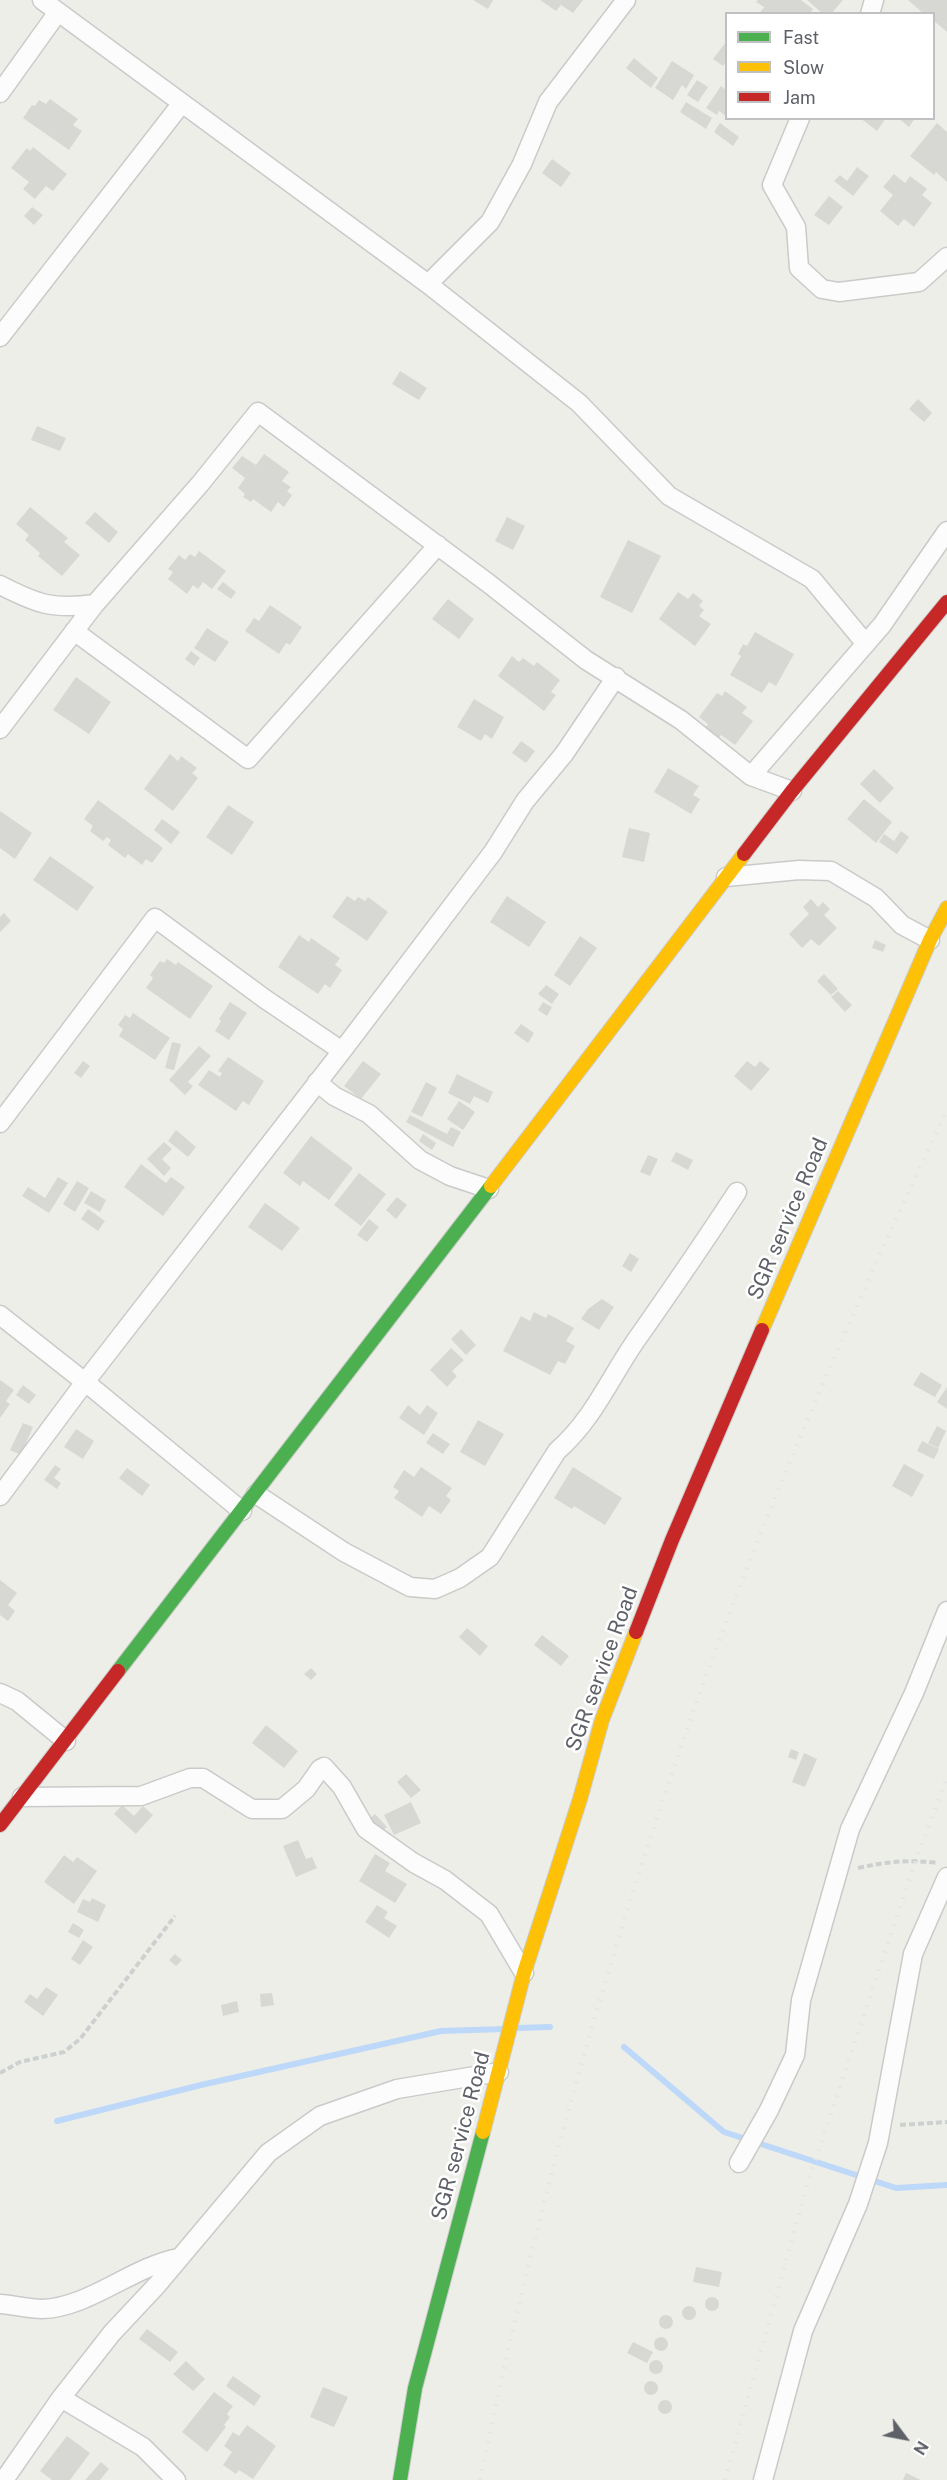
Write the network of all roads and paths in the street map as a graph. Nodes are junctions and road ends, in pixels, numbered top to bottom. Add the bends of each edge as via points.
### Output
1 (42, 0) edge
2 (626, 0) edge
3 (58, 12) junction
4 (0, 93) edge
5 (182, 103) junction
6 (799, 120) edge
7 (947, 257) edge
8 (428, 284) junction
9 (0, 337) edge
10 (947, 531) edge
11 (438, 544) junction
12 (0, 585) edge
13 (947, 602) edge
14 (95, 604) junction
15 (75, 631) junction
16 (866, 644) junction
17 (616, 677) junction
18 (0, 729) edge
19 (751, 776) junction
20 (792, 791) junction
21 (726, 877) junction
22 (947, 908) edge
23 (930, 940) junction
24 (342, 1051) junction
25 (317, 1082) junction
26 (0, 1122) edge
27 (489, 1189) junction
28 (737, 1192) dead end
29 (0, 1315) edge
30 (85, 1382) junction
31 (256, 1494) junction
32 (0, 1496) edge
33 (242, 1511) junction
34 (947, 1611) edge
35 (0, 1693) edge
36 (66, 1741) junction
37 (22, 1797) junction
38 (0, 1825) edge
39 (947, 1864) edge
40 (837, 1872) junction
41 (947, 1877) edge
42 (175, 1916) dead end
43 (524, 1973) junction
44 (499, 2072) junction
45 (0, 2073) edge
46 (947, 2122) edge
47 (882, 2126) junction
48 (739, 2163) dead end
49 (178, 2258) junction
50 (0, 2304) edge
51 (61, 2398) junction
52 (4, 2480) edge
53 (176, 2480) edge
54 (400, 2480) edge
55 (763, 2480) edge

1 - 3 street
2 - 8 street via 548,102 522,164 490,222
3 - 4 street
3 - 5 street
5 - 8 street
5 - 9 street
6 - 7 street via 772,185 796,227 799,268 822,289 839,292 919,282
8 - 16 street via 579,403 669,495 812,579
10 - 16 street
11 - 14 street via 258,412
11 - 15 street via 248,759
11 - 17 street via 586,660
12 - 14 street via 33,602 69,608
13 - 20 street
14 - 15 street
15 - 18 street
16 - 19 street
17 - 19 street via 681,720
17 - 24 street via 564,754 525,801 493,852
19 - 20 street
20 - 21 street
21 - 23 street via 799,870 831,872 876,898 902,925
21 - 27 street
22 - 23 street, SGR service Road
23 - 43 street, SGR service Road via 672,1540 602,1720
24 - 25 street
24 - 26 street via 155,918
25 - 27 street via 334,1096 369,1114 420,1160 450,1176
25 - 30 street
27 - 31 street
28 - 31 street via 638,1336 586,1420 557,1451 490,1557 460,1578 435,1589 410,1587 344,1552
29 - 30 street
30 - 32 street
30 - 33 street
31 - 33 street
33 - 36 street
34 - 40 street via 914,1693 850,1828
35 - 36 street via 17,1701
36 - 37 street
37 - 38 street
37 - 43 street via 141,1796 190,1778 203,1778 252,1809 282,1809 324,1767 342,1787 366,1829 489,1914
39 - 40 path via 888,1861
40 - 48 street via 801,2000 795,2055
41 - 47 street via 913,1954
42 - 45 path via 80,2039 64,2052 20,2061
43 - 44 street, SGR service Road
44 - 49 street via 397,2089 320,2115 268,2153
44 - 54 street, SGR service Road via 415,2388
46 - 47 path
47 - 55 street via 862,2192 803,2331
49 - 50 street via 158,2262 81,2300 43,2309
49 - 51 street
51 - 52 street
51 - 53 street via 143,2447

